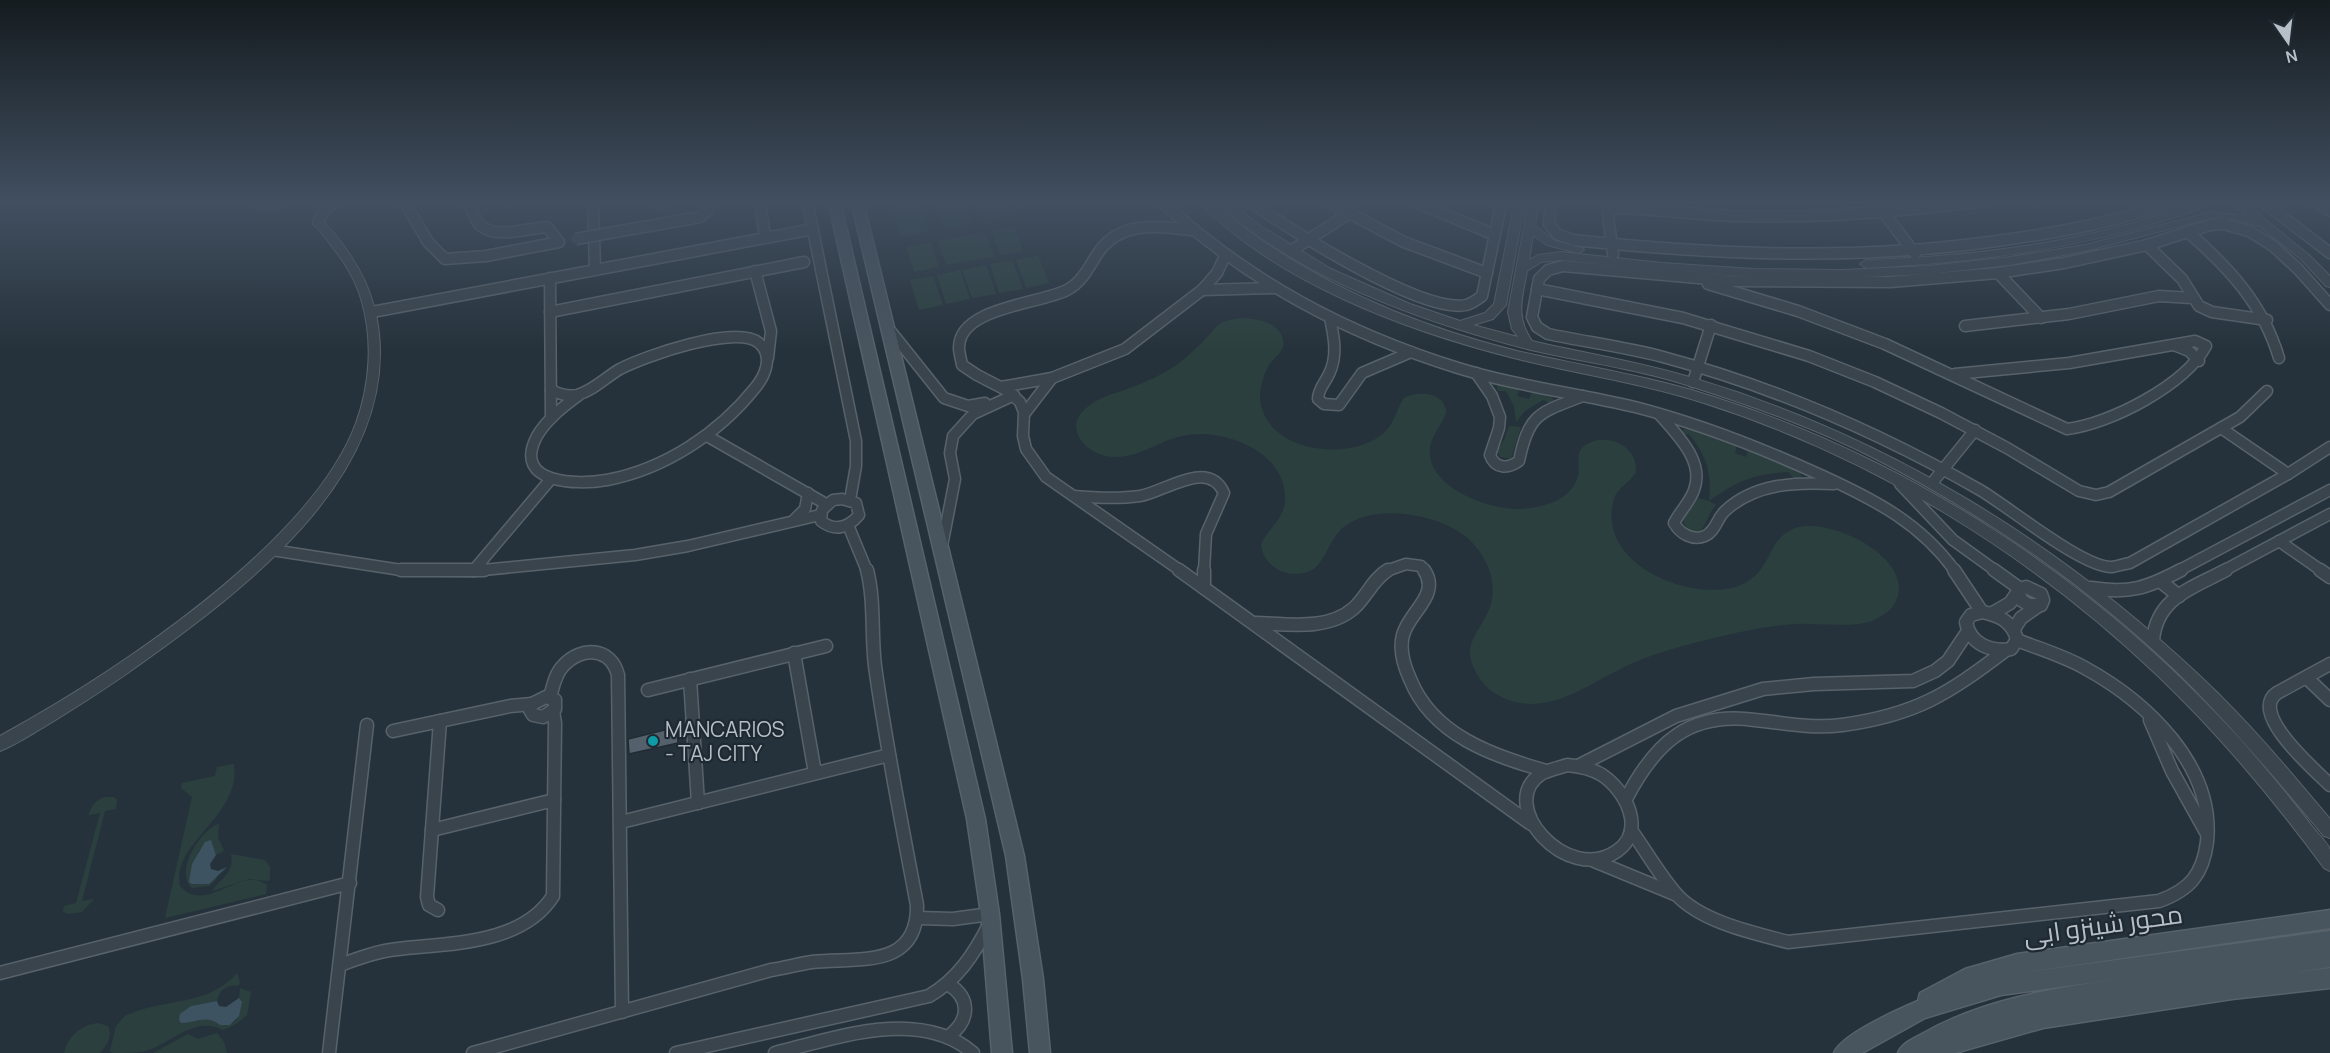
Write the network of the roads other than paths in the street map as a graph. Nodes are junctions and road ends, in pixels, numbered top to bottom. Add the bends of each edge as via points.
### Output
1 (343, 250) edge
2 (435, 250) edge
3 (517, 250) edge
4 (594, 250) edge
5 (697, 250) edge
6 (817, 250) edge
7 (845, 250) edge
8 (869, 250) edge
9 (1100, 250) edge
10 (1217, 250) edge
11 (1268, 250) edge
12 (1325, 250) edge
13 (1424, 250) edge
14 (1492, 250) edge
15 (1511, 250) edge
16 (1525, 250) edge
17 (1622, 250) edge
18 (1641, 250) edge
19 (1919, 250) edge
20 (2013, 250) edge
21 (2071, 250) edge
22 (2087, 250) edge
23 (2125, 250) edge
24 (2152, 250) edge
25 (2207, 250) edge
26 (2276, 250) edge
27 (2297, 250) edge
28 (2307, 250) edge
29 (1291, 251) edge
30 (1912, 251) junction
31 (1225, 256) junction
32 (2095, 257) junction
33 (1920, 261) junction
34 (804, 262) dead end
35 (1522, 269) junction
36 (595, 270) junction
37 (755, 271) junction
38 (2330, 271) edge
39 (1487, 273) junction
40 (1998, 273) junction
41 (550, 278) junction
42 (1685, 278) junction
43 (1777, 283) junction
44 (2330, 283) edge
45 (1275, 288) junction
46 (1537, 289) junction
47 (1202, 290) junction
48 (1358, 293) junction
49 (2192, 297) junction
50 (1775, 303) junction
51 (2330, 305) edge
52 (372, 312) junction
53 (550, 312) junction
54 (1330, 318) junction
55 (2040, 318) junction
56 (2267, 320) junction
57 (769, 323) junction
58 (1459, 325) junction
59 (1711, 325) junction
60 (1965, 326) dead end
61 (888, 329) junction
62 (749, 338) junction
63 (1529, 345) junction
64 (2174, 345) junction
65 (1411, 352) junction
66 (2279, 358) dead end
67 (768, 359) junction
68 (2199, 361) junction
69 (1586, 363) junction
70 (1698, 367) junction
71 (1476, 373) junction
72 (1955, 374) junction
73 (1052, 378) junction
74 (1693, 382) junction
75 (1001, 387) junction
76 (551, 390) junction
77 (2267, 391) dead end
78 (1012, 394) junction
79 (579, 395) junction
80 (1583, 396) junction
81 (976, 409) junction
82 (1025, 413) junction
83 (1660, 415) junction
84 (551, 418) junction
85 (2221, 428) junction
86 (1975, 430) junction
87 (707, 436) junction
88 (2330, 447) edge
89 (1943, 469) junction
90 (2288, 474) junction
91 (1895, 479) junction
92 (550, 480) junction
93 (1932, 483) junction
94 (1840, 484) junction
95 (2330, 490) edge
96 (808, 493) junction
97 (1072, 496) junction
98 (850, 500) junction
99 (826, 504) junction
100 (2330, 514) edge
101 (820, 515) junction
102 (1957, 515) junction
103 (790, 523) junction
104 (848, 525) junction
105 (1940, 527) junction
106 (2278, 541) junction
107 (272, 550) junction
108 (942, 550) junction
109 (473, 571) junction
110 (2330, 577) edge
111 (2160, 581) junction
112 (1204, 588) junction
113 (2091, 588) junction
114 (2018, 590) junction
115 (2179, 596) junction
116 (2038, 606) junction
117 (1987, 613) junction
118 (1255, 623) junction
119 (1968, 632) junction
120 (2015, 635) junction
121 (2153, 640) junction
122 (826, 646) dead end
123 (2006, 650) junction
124 (795, 653) junction
125 (2177, 661) junction
126 (2330, 664) edge
127 (2160, 668) junction
128 (2307, 678) junction
129 (690, 679) junction
130 (648, 690) dead end
131 (550, 697) junction
132 (2330, 700) edge
133 (532, 704) junction
134 (553, 711) junction
135 (2148, 714) junction
136 (2231, 715) junction
137 (2213, 720) junction
138 (440, 721) junction
139 (367, 725) dead end
140 (393, 731) dead end
141 (0, 744) edge
142 (889, 754) junction
143 (1578, 766) junction
144 (1546, 771) junction
145 (815, 773) junction
146 (2330, 785) edge
147 (1626, 799) junction
148 (554, 800) junction
149 (698, 803) junction
150 (621, 822) junction
151 (1531, 824) junction
152 (432, 830) junction
153 (1632, 830) junction
154 (2330, 831) edge
155 (2206, 832) junction
156 (1592, 860) junction
157 (2330, 863) edge
158 (350, 883) junction
159 (1677, 895) junction
160 (438, 910) dead end
161 (918, 918) junction
162 (990, 918) junction
163 (2330, 919) edge
164 (2330, 940) edge
165 (2330, 958) edge
166 (340, 964) junction
167 (0, 973) edge
168 (2330, 978) edge
169 (948, 984) junction
170 (622, 1012) junction
171 (1898, 1021) junction
172 (949, 1036) junction
173 (329, 1053) edge
174 (473, 1053) edge
175 (676, 1053) edge
176 (775, 1053) edge
177 (973, 1053) edge
178 (1002, 1053) edge
179 (1040, 1053) edge
180 (1845, 1053) edge
181 (1908, 1053) edge
182 (1920, 1053) edge

1 - 52 street via 358,272
2 - 3 street via 445,259
4 - 36 street
5 - 36 street
6 - 98 street via 856,441
7 - 162 main road via 971,790
8 - 61 main road
9 - 75 street via 1086,276 1067,290 995,310 974,322 963,335 959,344 962,365 978,378
10 - 31 street
11 - 48 street
12 - 39 street via 1373,275 1456,307 1480,300
13 - 39 street
14 - 39 street
15 - 58 street via 1500,305 1483,319
16 - 35 street
17 - 33 street via 1747,264
18 - 30 street via 1765,255
19 - 30 street
20 - 33 street
21 - 35 street via 1970,266 1886,273 1754,273 1561,256 1538,259
22 - 32 street
23 - 32 street
24 - 49 street via 2182,279
25 - 56 street via 2237,278
26 - 51 street
27 - 44 street
28 - 38 street
29 - 48 street
30 - 33 street
31 - 45 street
31 - 47 street
32 - 40 street
34 - 37 street
35 - 63 street via 1514,318
36 - 41 street
37 - 53 street
37 - 57 street
40 - 43 street via 1890,282
40 - 55 street
41 - 52 street
41 - 53 street
42 - 43 street
42 - 46 street via 1563,266 1543,274
42 - 50 street
43 - 50 street via 1770,294
45 - 47 street
45 - 54 street
46 - 59 street
46 - 70 street via 1532,317 1537,327 1548,334
47 - 73 street via 1125,349
48 - 58 street
48 - 69 street via 1446,334 1514,353
49 - 55 street via 2159,296
49 - 56 street via 2212,312
50 - 72 street
52 - 107 street via 375,378 360,425 326,488
53 - 76 street
54 - 65 street
54 - 65 street via 1336,358 1318,392 1318,399 1324,404 1339,405 1362,373
55 - 60 street
56 - 66 street
57 - 62 street
57 - 67 street via 772,340
58 - 63 street
59 - 70 street
59 - 86 street via 1842,369
61 - 81 street via 944,398
61 - 108 main road
62 - 67 street via 759,343
62 - 79 street via 702,340 663,351 619,370
63 - 69 street
64 - 68 street via 2189,351
64 - 68 street via 2195,340 2203,343 2206,348
64 - 72 street via 2069,363
65 - 71 street
67 - 87 street via 751,396
68 - 72 street via 2167,387 2074,429 2054,424
69 - 74 street
69 - 91 street via 1747,412
70 - 74 street
70 - 89 street via 1844,420
71 - 80 street
71 - 80 street via 1498,411 1500,423 1490,457 1503,467 1519,461 1526,431 1534,420
73 - 75 street
73 - 82 street
74 - 93 street via 1793,417
75 - 78 street
76 - 79 street
76 - 84 street
77 - 85 street via 2248,411
78 - 81 street
78 - 82 street
79 - 84 street
80 - 83 street
81 - 108 street via 958,428 950,445 955,478
82 - 97 street via 1027,453 1046,477
83 - 94 street via 1755,446
83 - 94 street via 1695,466 1698,481 1674,523 1691,537 1711,533 1721,513 1738,499 1764,488 1795,483
84 - 92 street via 532,453 533,464
85 - 86 street via 2109,492 2096,495 2079,491
85 - 90 street
86 - 89 street
87 - 92 street via 629,474 602,480
87 - 96 street
88 - 90 street
89 - 90 street via 2078,556 2111,567 2130,563
89 - 93 street
91 - 102 street
91 - 105 street
92 - 109 street
93 - 113 street via 2012,532
94 - 117 street via 1875,499 1914,526 1935,546
95 - 111 street
96 - 99 street
96 - 103 street via 806,509
97 - 112 street
97 - 112 street via 1125,498 1150,494 1191,478 1217,482 1224,493 1223,502 1205,537
98 - 99 street
98 - 104 street via 859,508 859,515
99 - 101 street
100 - 106 street
101 - 103 street
101 - 104 street via 821,521 832,528
102 - 105 street via 1945,517
102 - 127 street via 2060,586
103 - 109 street via 635,555
104 - 142 street via 871,586 875,663
105 - 114 street
106 - 110 street
106 - 115 street
107 - 109 street via 401,570
107 - 141 street via 140,656
108 - 179 main road via 1015,856
111 - 113 street via 2131,591
111 - 115 street
112 - 118 street
113 - 121 street
114 - 116 street via 2024,603
114 - 116 street via 2026,586 2038,591 2043,600
114 - 117 street via 2010,603
115 - 121 street via 2159,613
116 - 120 street via 2021,618
117 - 119 street via 1968,618
117 - 120 street via 2004,620
118 - 144 street via 1328,622 1346,615 1377,577 1392,567 1402,563 1421,566 1431,582 1429,592 1402,636 1408,679 1420,703 1474,746
118 - 151 street
119 - 123 street via 1988,648
119 - 143 street via 1948,662 1913,681 1814,684 1752,692 1676,716
120 - 123 street via 2012,649
120 - 135 street via 2082,667 2128,696
121 - 125 street
122 - 124 street
123 - 147 street via 1937,699 1897,714 1818,727 1721,718 1696,724 1665,743 1644,765
124 - 129 street
124 - 145 street
125 - 127 street via 2171,668
125 - 136 street
126 - 128 street
127 - 137 street
128 - 132 street
128 - 146 street via 2273,696 2267,705 2279,731
129 - 130 street
129 - 149 street
131 - 133 street
131 - 134 street via 556,702
131 - 150 street via 559,672 571,659 597,652 615,663
133 - 134 street via 535,717
133 - 138 street
134 - 148 street
135 - 155 street via 2172,771
135 - 155 street via 2176,746 2201,788 2208,814
136 - 137 street via 2217,713
136 - 154 street via 2288,777
137 - 157 street
138 - 140 street
138 - 152 street
139 - 158 street
142 - 145 street
142 - 161 street
143 - 144 street
143 - 147 street via 1601,774
144 - 151 street via 1527,793
145 - 149 street
147 - 153 street
148 - 152 street
148 - 166 street via 553,896 540,915 506,930 458,943 380,952
149 - 150 street
150 - 170 street
151 - 156 street via 1556,850
152 - 160 street via 426,897 429,905
153 - 156 street via 1622,848
153 - 159 street
155 - 159 street via 2204,864 2198,877 2182,892 2159,901 1788,942 1734,928
156 - 159 street
158 - 166 street
158 - 167 street
161 - 162 street
161 - 170 street via 916,930 907,942 881,957 780,968
162 - 169 street via 970,958
162 - 178 main road
163 - 171 main road, محور شينزو ابى via 2017,963 1949,987
164 - 171 main road, محور شينزو ابى via 1974,992
165 - 181 main road via 2016,1005 1950,1029
166 - 173 street
168 - 182 main road via 2043,1018
169 - 172 street via 962,994 967,1011 963,1023
169 - 175 street via 909,1002
170 - 174 street
171 - 180 main road, محور شينزو ابى
172 - 176 street via 923,1030 894,1031
172 - 177 street

